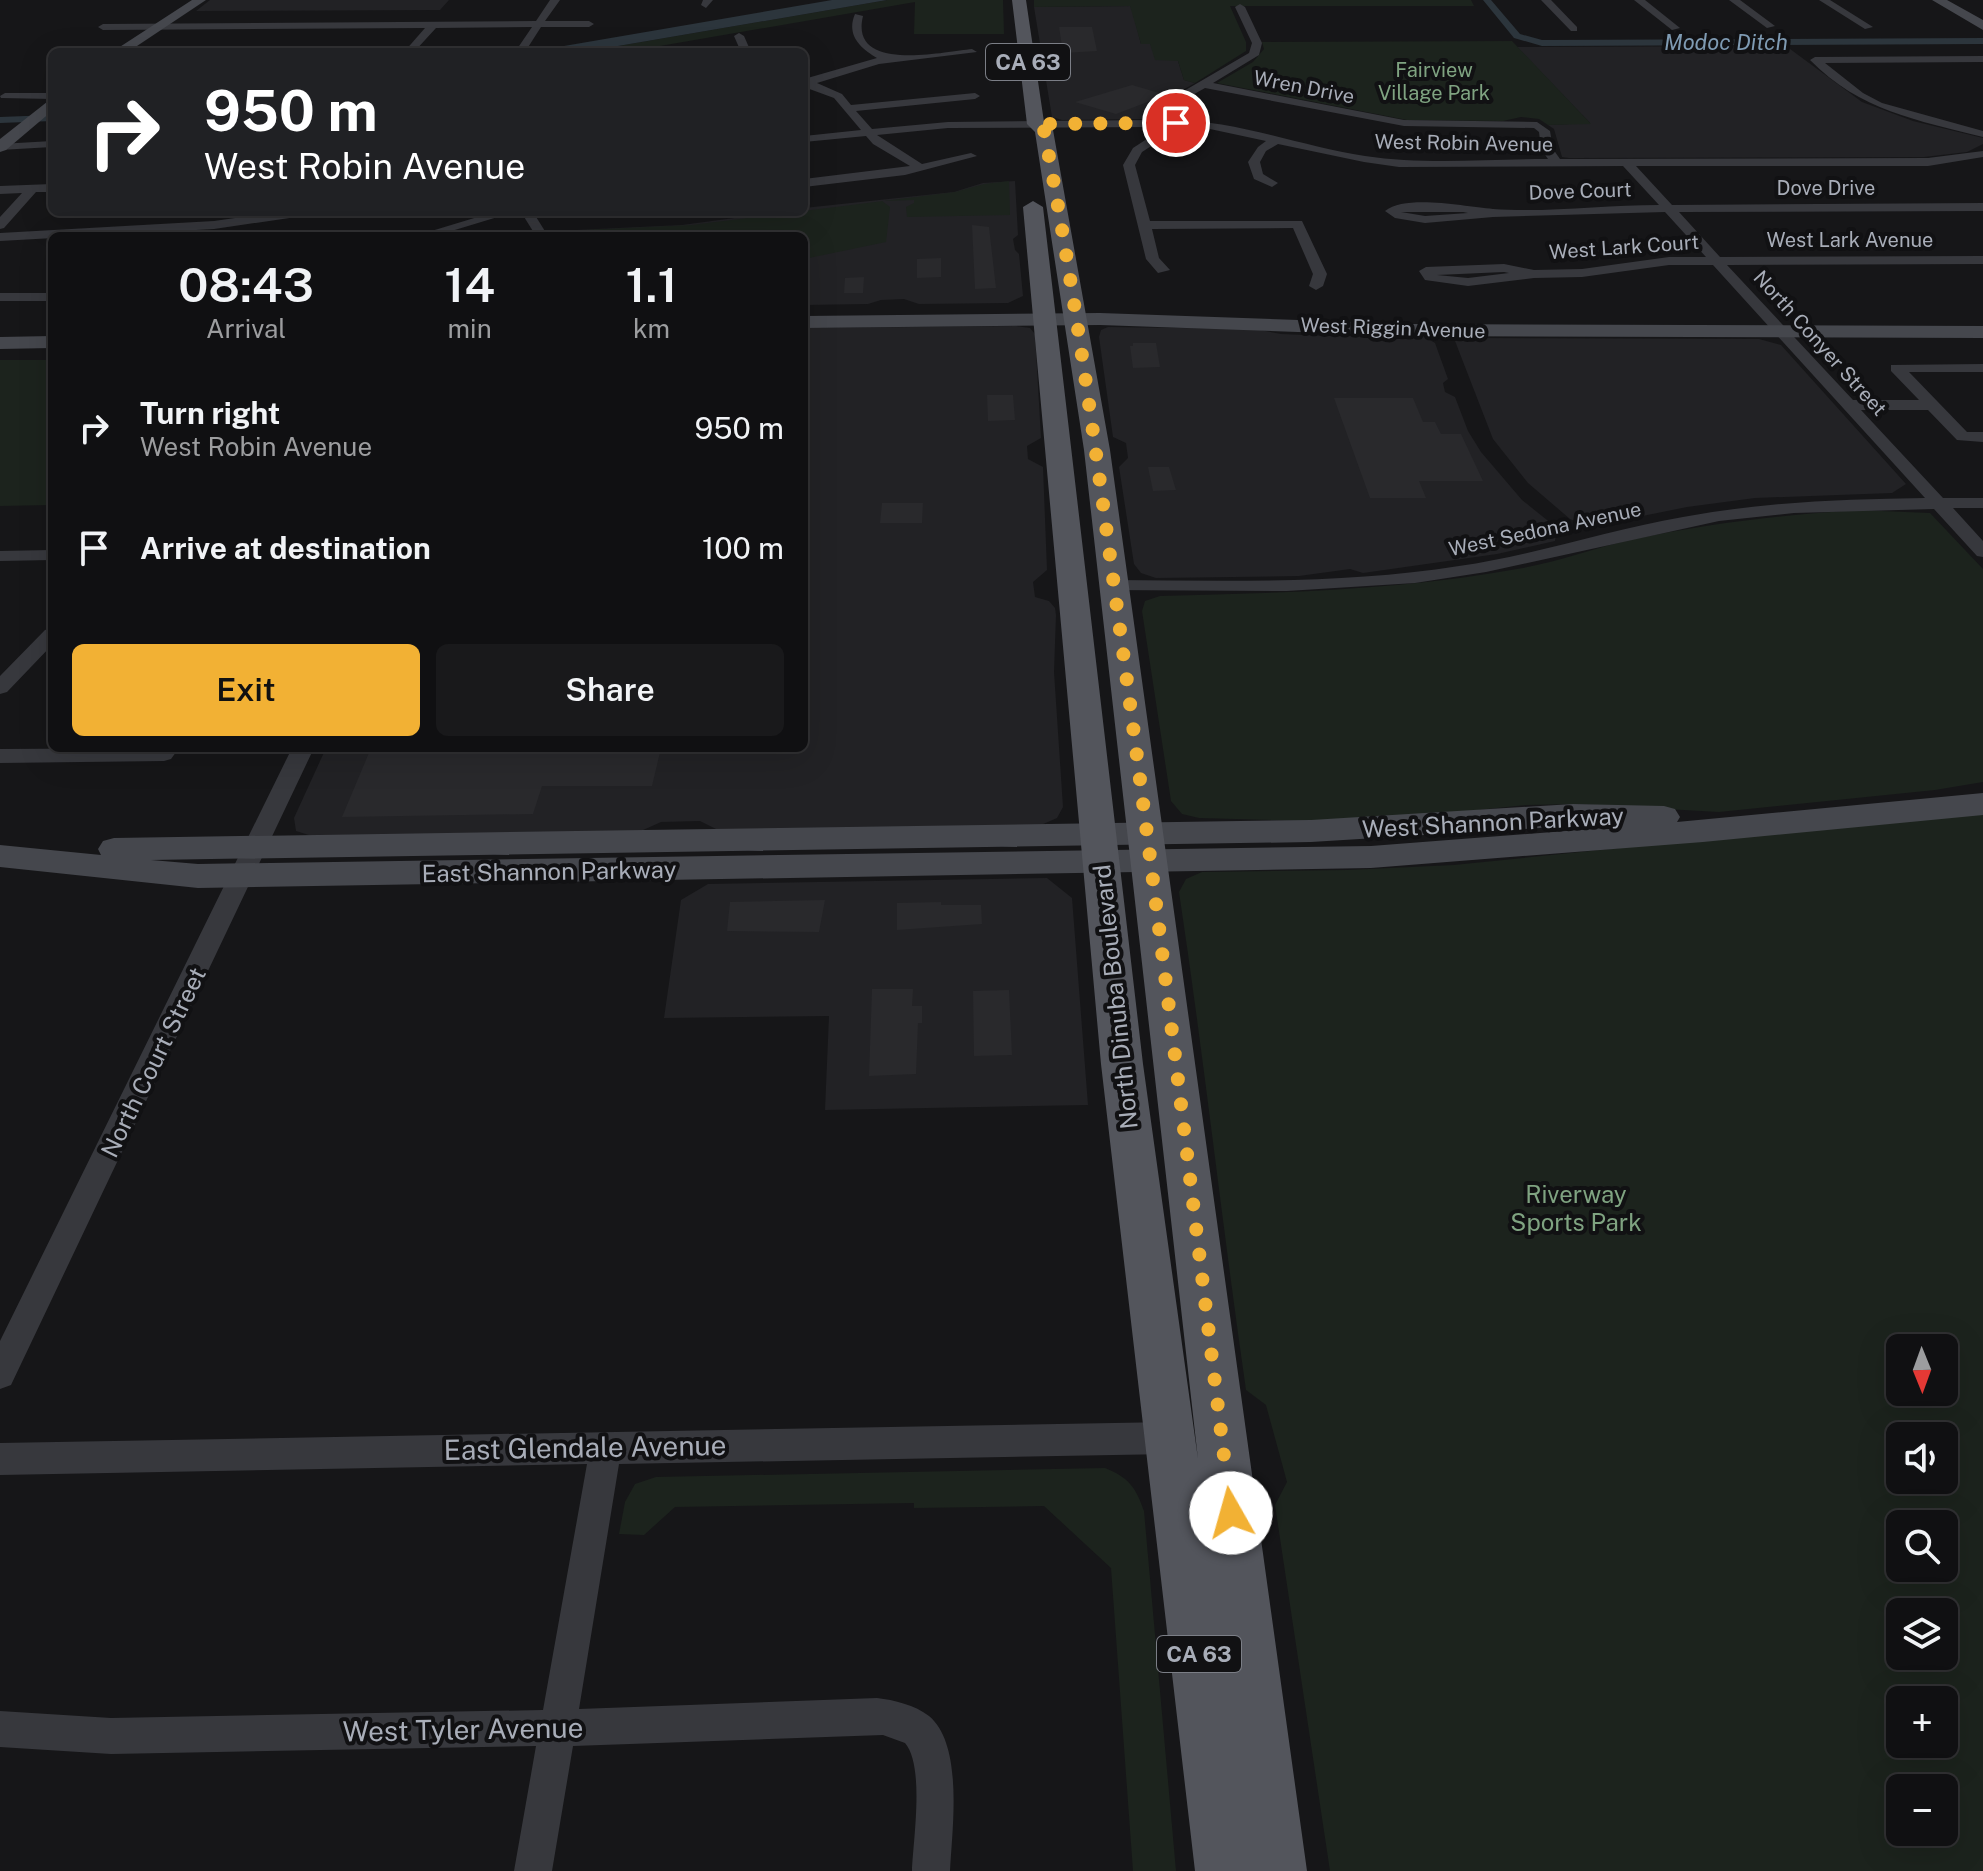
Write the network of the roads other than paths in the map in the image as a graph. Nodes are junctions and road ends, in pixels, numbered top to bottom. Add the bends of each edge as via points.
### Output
1 (200, 0) edge
2 (555, 0) edge
3 (1019, 0) edge
4 (1546, 0) edge
5 (1639, 0) edge
6 (1734, 0) edge
7 (1824, 0) edge
8 (1938, 0) edge
9 (1240, 7) dead end
10 (858, 16) dead end
11 (1979, 21) edge
12 (589, 24) dead end
13 (538, 25) junction
14 (432, 26) junction
15 (1770, 26) dead end
16 (103, 27) dead end
17 (153, 27) junction
18 (1868, 27) dead end
19 (1675, 28) dead end
20 (1574, 29) dead end
21 (739, 36) dead end
22 (124, 48) edge
23 (413, 48) edge
24 (523, 48) edge
25 (744, 48) edge
26 (972, 52) dead end
27 (1983, 59) edge
28 (888, 60) junction
29 (808, 82) edge
30 (808, 84) edge
31 (1203, 84) junction
32 (5, 96) dead end
33 (48, 96) edge
34 (975, 96) dead end
35 (851, 108) junction
36 (39, 113) edge
37 (1162, 122) junction
38 (1036, 124) junction
39 (869, 132) junction
40 (1983, 134) edge
41 (808, 139) edge
42 (1276, 140) junction
43 (48, 144) edge
44 (0, 147) edge
45 (1983, 154) edge
46 (971, 156) dead end
47 (1029, 159) dead end
48 (1557, 163) junction
49 (1627, 163) junction
50 (921, 168) junction
51 (808, 182) edge
52 (1272, 183) dead end
53 (48, 188) edge
54 (32, 189) junction
55 (0, 190) edge
56 (1031, 190) dead end
57 (1983, 207) edge
58 (1669, 209) junction
59 (1493, 213) junction
60 (276, 216) edge
61 (495, 216) edge
62 (0, 225) edge
63 (1144, 225) junction
64 (89, 232) edge
65 (444, 232) edge
66 (48, 234) edge
67 (0, 237) edge
68 (1983, 260) edge
69 (1718, 261) junction
70 (1163, 270) dead end
71 (1534, 274) junction
72 (1316, 286) dead end
73 (0, 297) edge
74 (48, 297) edge
75 (808, 311) edge
76 (1045, 314) junction
77 (1074, 314) junction
78 (1561, 320) junction
79 (808, 322) edge
80 (1983, 323) edge
81 (1779, 327) junction
82 (1441, 330) junction
83 (1983, 332) edge
84 (48, 342) edge
85 (0, 343) edge
86 (48, 354) edge
87 (0, 355) edge
88 (1983, 368) edge
89 (1850, 405) junction
90 (1932, 405) junction
91 (1983, 437) edge
92 (1063, 495) junction
93 (1939, 503) junction
94 (1983, 503) edge
95 (1983, 552) edge
96 (48, 555) edge
97 (0, 556) edge
98 (1114, 586) junction
99 (1071, 589) junction
100 (48, 638) edge
101 (1127, 680) junction
102 (0, 688) edge
103 (133, 752) edge
104 (301, 752) edge
105 (0, 756) edge
106 (1983, 793) edge
107 (1983, 804) edge
108 (257, 846) junction
109 (1149, 847) junction
110 (1099, 848) junction
111 (0, 854) edge
112 (675, 856) junction
113 (244, 875) junction
114 (1126, 1103) junction
115 (0, 1374) edge
116 (1170, 1438) junction
117 (606, 1447) junction
118 (0, 1459) edge
119 (1225, 1464) junction
120 (559, 1726) junction
121 (0, 1729) edge
122 (533, 1871) edge
123 (931, 1871) edge
124 (1226, 1871) edge
125 (1266, 1871) edge
126 (1276, 1871) edge

1 - 17 street
2 - 13 street
3 - 38 main road, North Dinuba Boulevard / CA 63
4 - 20 street
5 - 19 street
6 - 15 street
7 - 18 street
8 - 11 street
9 - 31 street via 1256,50
10 - 28 street via 855,29 860,39
12 - 13 street
13 - 14 street
13 - 24 street
14 - 17 street
14 - 23 street
16 - 17 street
17 - 22 street
21 - 25 street
26 - 28 street
27 - 40 street via 1815,60 1878,105
28 - 29 street
30 - 35 street via 838,96
31 - 37 street via 1169,104
31 - 48 street, Wren Drive via 1387,121 1530,124 1542,128
32 - 33 street
34 - 35 street
35 - 39 street
36 - 44 street
37 - 38 street, West Robin Avenue
37 - 42 street, West Robin Avenue
37 - 63 street via 1158,137 1137,150 1129,165
38 - 39 street, West Robin Avenue
38 - 47 main road, North Dinuba Boulevard / CA 63 via 1028,130
38 - 77 main road, North Dinuba Boulevard / CA 63 via 1044,130
39 - 41 street, West Robin Avenue
39 - 50 street
42 - 48 street, West Robin Avenue via 1390,162
42 - 52 street via 1254,162 1258,176
43 - 44 street
45 - 49 street, West Robin Avenue via 1928,162
46 - 50 street
48 - 49 street, West Robin Avenue
49 - 58 street, North Conyer Street
50 - 51 street
53 - 54 street
54 - 55 street
54 - 62 street
56 - 76 main road, North Dinuba Boulevard / CA 63
57 - 58 street, Dove Drive
58 - 59 street, Dove Court
58 - 69 street, North Conyer Street
59 - 59 street, Dove Court via 1463,208 1391,211 1406,218
60 - 64 street
61 - 65 street
63 - 70 street via 1153,259
63 - 72 street via 1298,224 1320,274
66 - 67 street
68 - 69 street, West Lark Avenue
69 - 71 street, West Lark Court
69 - 81 street, North Conyer Street
71 - 71 street, West Lark Court via 1504,268 1426,271 1442,279
73 - 74 street
75 - 76 street, West Riggin Avenue
76 - 77 street, West Riggin Avenue
76 - 79 street, West Riggin Avenue
76 - 92 main road, North Dinuba Boulevard / CA 63
77 - 78 street, West Riggin Avenue
77 - 82 street, West Riggin Avenue
77 - 98 main road, North Dinuba Boulevard / CA 63
78 - 81 street, West Riggin Avenue
78 - 82 street
80 - 81 street, West Riggin Avenue
81 - 82 street, West Riggin Avenue
81 - 83 street, West Riggin Avenue
81 - 89 street, North Conyer Street
84 - 85 street
86 - 87 street
88 - 90 street via 1896,368
89 - 90 street
89 - 93 street, North Conyer Street
90 - 91 street via 1963,437
92 - 98 main road via 1083,521 1092,575
92 - 99 main road, North Dinuba Boulevard / CA 63
93 - 94 street, West Sedona Avenue
93 - 95 street, North Conyer Street
93 - 98 street, West Sedona Avenue via 1810,506 1682,522 1513,561 1398,579
96 - 97 street
98 - 101 main road, North Dinuba Boulevard / CA 63
99 - 101 main road via 1094,595
99 - 110 main road, North Dinuba Boulevard / CA 63
100 - 102 street
101 - 109 main road, North Dinuba Boulevard / CA 63
103 - 105 street
104 - 108 street, North Court Street
106 - 109 street, West Shannon Parkway via 1749,818 1587,814
107 - 109 street, West Shannon Parkway via 1420,854
108 - 111 street, East Shannon Parkway
108 - 112 street, East Shannon Parkway
108 - 113 street, North Court Street
109 - 110 street, West Shannon Parkway
109 - 119 main road, North Dinuba Boulevard / CA 63
110 - 112 street, East Shannon Parkway
110 - 112 street via 918,838 813,854
110 - 114 main road, North Dinuba Boulevard / CA 63
111 - 113 street, East Shannon Parkway via 198,876
112 - 113 street, East Shannon Parkway via 450,873
113 - 115 street, North Court Street
114 - 116 main road, North Dinuba Boulevard / CA 63
114 - 119 main road via 1154,1166 1185,1421 1196,1442
116 - 117 street, East Glendale Avenue
116 - 124 main road, North Dinuba Boulevard / CA 63
116 - 125 main road via 1195,1458 1207,1484 1248,1805
117 - 118 street, East Glendale Avenue
117 - 120 street
119 - 126 main road, North Dinuba Boulevard / CA 63
120 - 121 street, West Tyler Avenue via 111,1736
120 - 122 street
120 - 123 street, West Tyler Avenue via 897,1719 922,1734 929,1747

